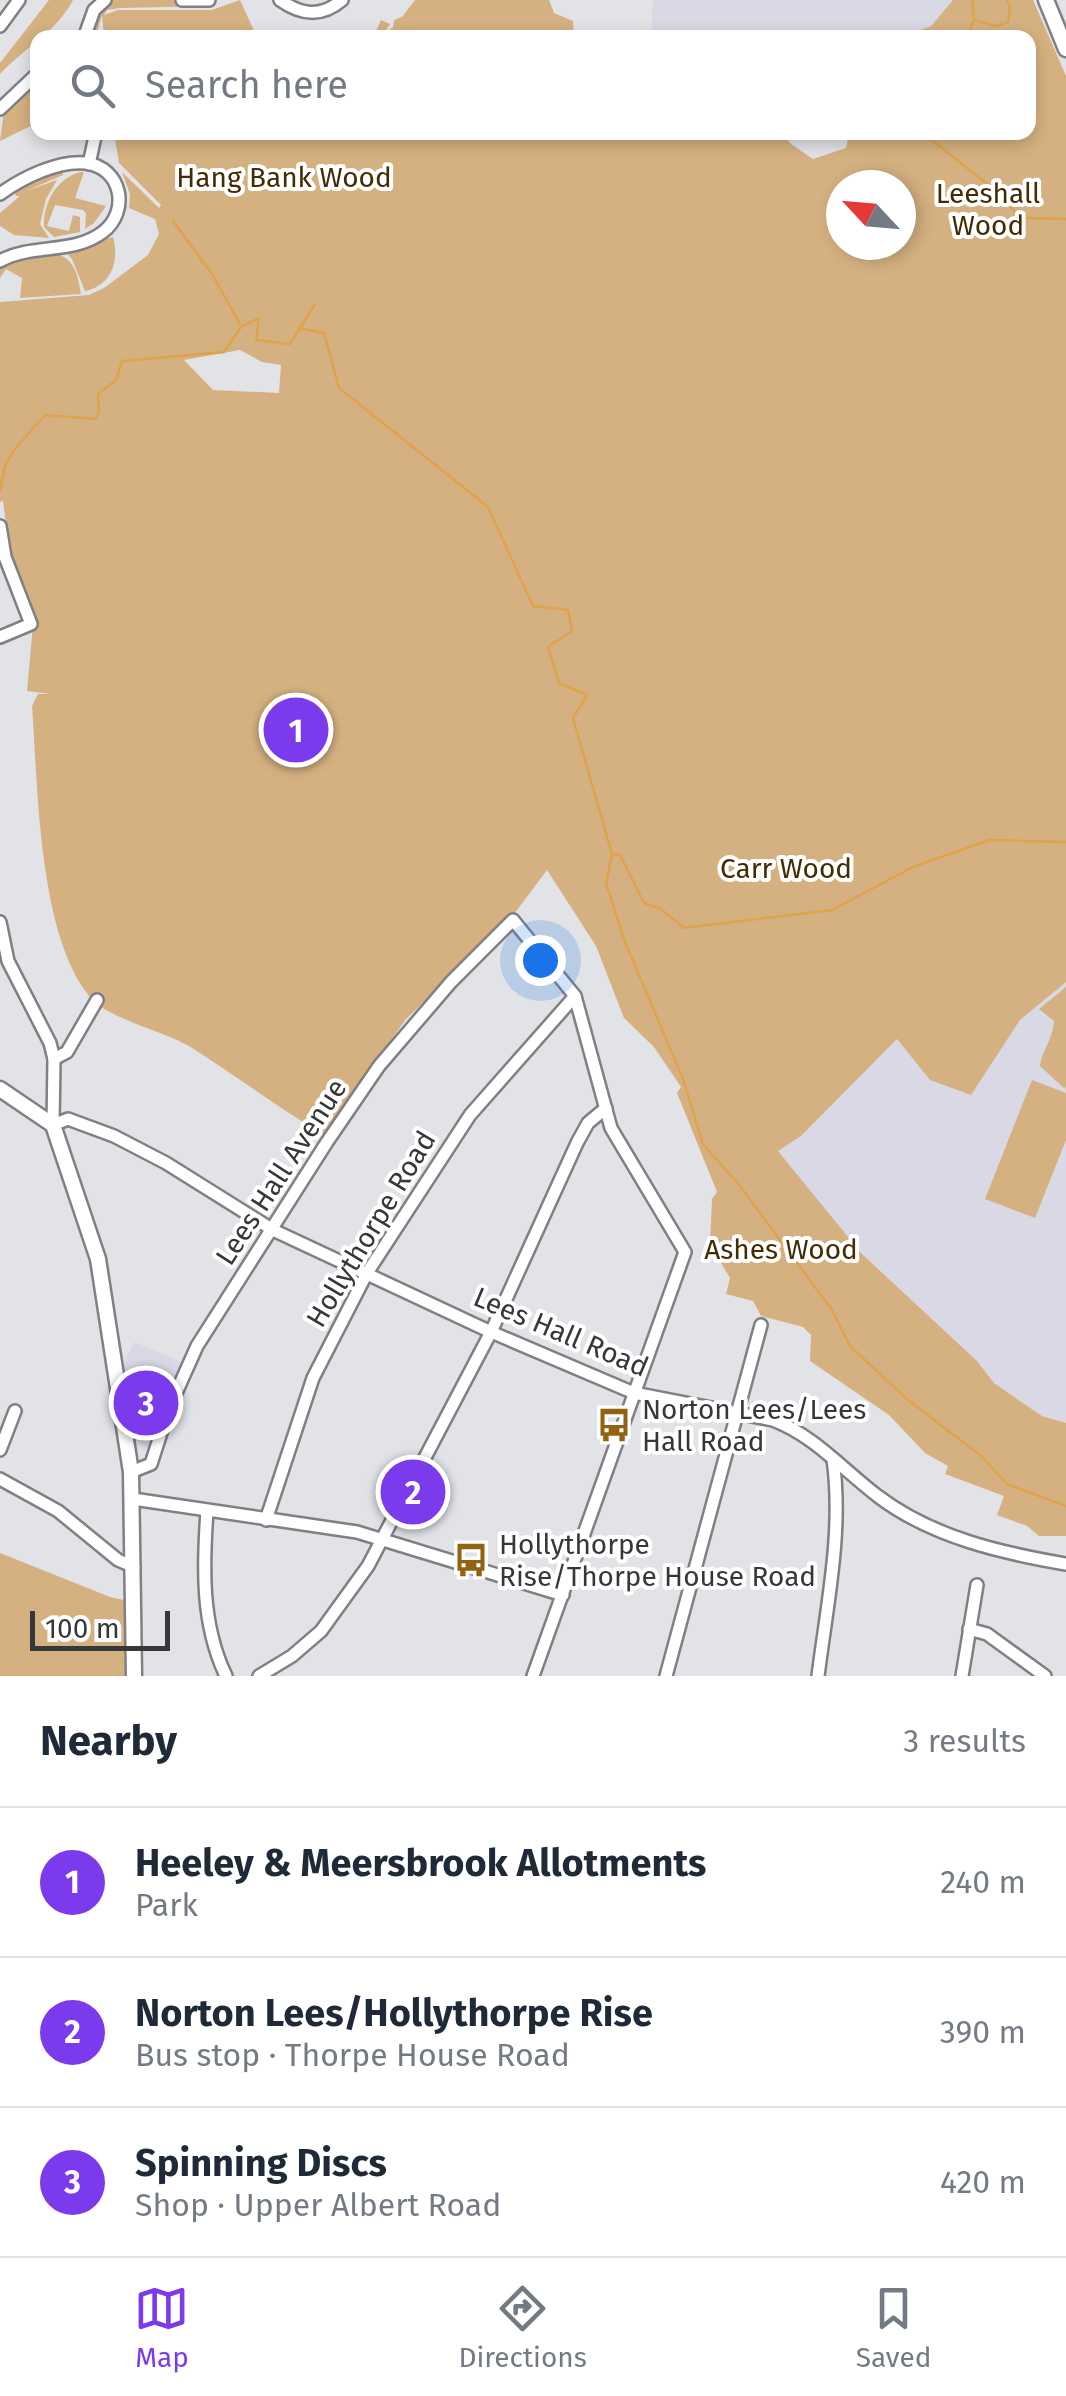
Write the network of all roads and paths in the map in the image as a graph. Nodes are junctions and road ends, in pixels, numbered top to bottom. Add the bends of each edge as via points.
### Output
1 (19, 0) edge
2 (105, 0) edge
3 (182, 0) edge
4 (209, 0) edge
5 (342, 0) edge
6 (1046, 0) edge
7 (283, 1) edge
8 (0, 26) edge
9 (87, 30) edge
10 (1066, 49) edge
11 (30, 80) edge
12 (0, 108) edge
13 (94, 140) edge
14 (89, 164) junction
15 (0, 194) edge
16 (0, 261) edge
17 (0, 526) edge
18 (0, 637) edge
19 (0, 922) edge
20 (4, 960) edge
21 (575, 996) junction
22 (96, 1000) dead end
23 (54, 1059) junction
24 (0, 1088) edge
25 (606, 1108) junction
26 (53, 1126) junction
27 (274, 1230) junction
28 (367, 1273) junction
29 (762, 1325) dead end
30 (490, 1332) junction
31 (634, 1393) junction
32 (15, 1411) dead end
33 (738, 1414) junction
34 (0, 1450) edge
35 (833, 1459) junction
36 (131, 1472) junction
37 (0, 1479) edge
38 (133, 1500) junction
39 (208, 1512) junction
40 (266, 1520) junction
41 (380, 1541) junction
42 (1062, 1563) edge
43 (134, 1568) junction
44 (977, 1585) dead end
45 (562, 1595) junction
46 (970, 1629) junction
47 (134, 1676) edge
48 (226, 1676) edge
49 (259, 1676) edge
50 (533, 1676) edge
51 (666, 1676) edge
52 (818, 1676) edge
53 (962, 1676) edge
54 (1045, 1676) edge

1 - 8 street
2 - 9 street
3 - 4 street
5 - 7 street via 316,13 301,13
6 - 10 street
11 - 12 street
13 - 14 street
14 - 15 street via 48,170
14 - 16 street via 112,178 120,194 104,231 88,241
17 - 18 street via 10,573 32,624
19 - 20 street
20 - 23 street
21 - 25 street
21 - 27 street, Lees Hall Avenue via 513,920 380,1066
21 - 28 street, Hollythorpe Road via 470,1115
22 - 23 street via 67,1052
23 - 26 street
24 - 26 street
25 - 30 street via 577,1143
25 - 31 street via 611,1128 685,1252
26 - 27 street, Lees Hall Road via 68,1119 114,1136
26 - 36 street via 98,1258
27 - 28 street, Lees Hall Road
27 - 36 street, Lees Hall Avenue via 197,1346 151,1464
28 - 30 street, Lees Hall Road
28 - 40 street, Hollythorpe Road via 313,1378
29 - 33 street
30 - 31 street, Lees Hall Road
30 - 41 street
31 - 33 street, Lees Hall Road
31 - 45 street
32 - 34 street
33 - 35 street, Lees Hall Road via 793,1428
33 - 51 street
35 - 42 street, Lees Hall Road via 890,1505 929,1526
35 - 52 street via 837,1523
36 - 38 street
37 - 43 street via 46,1503
38 - 39 street
38 - 43 street
39 - 40 street
39 - 48 street via 208,1625
40 - 41 street
41 - 45 street
41 - 49 street via 321,1631
43 - 47 street
44 - 46 street
45 - 50 street
46 - 53 street
46 - 54 street

